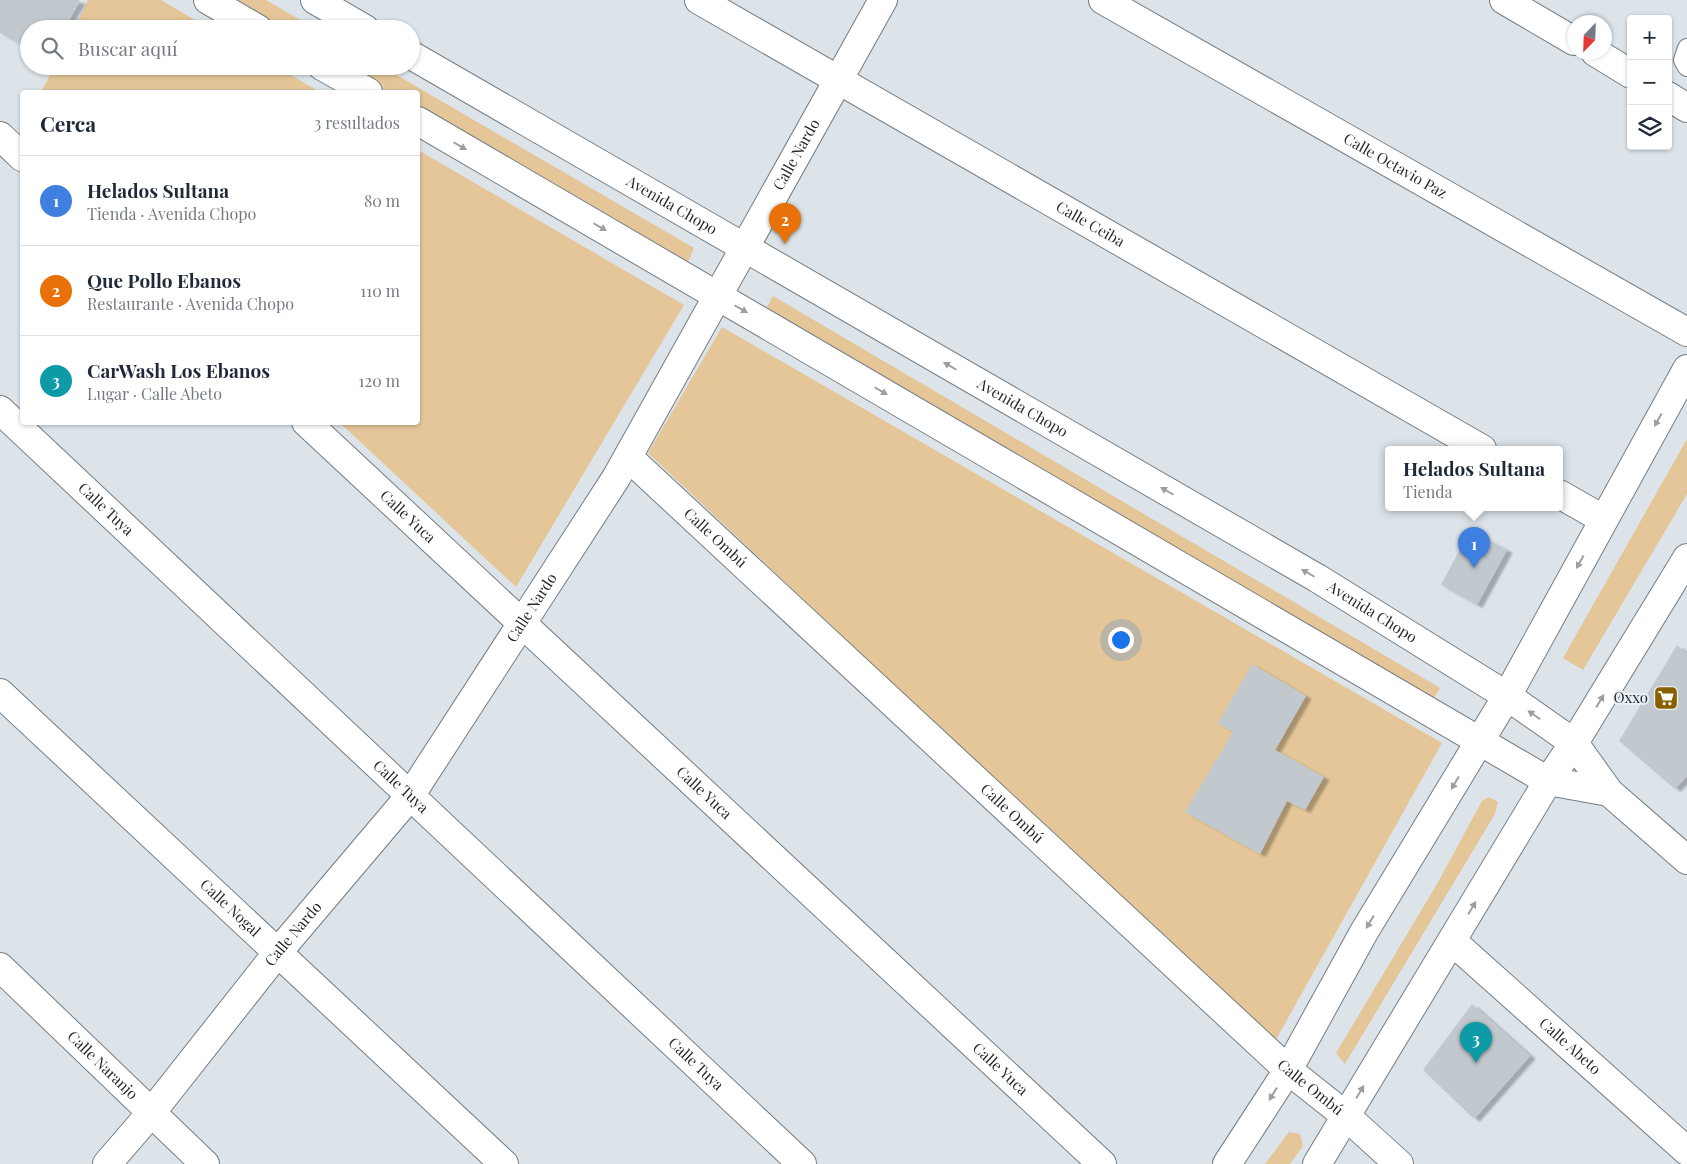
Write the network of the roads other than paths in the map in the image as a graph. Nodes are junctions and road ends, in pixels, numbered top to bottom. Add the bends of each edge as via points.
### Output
1 (208, 0) edge
2 (315, 0) edge
3 (699, 0) edge
4 (883, 0) edge
5 (1102, 0) edge
6 (1504, 0) edge
7 (242, 20) edge
8 (349, 20) edge
9 (1567, 37) edge
10 (1687, 48) edge
11 (420, 60) edge
12 (1608, 60) edge
13 (1687, 67) edge
14 (1627, 72) edge
15 (338, 75) edge
16 (838, 79) junction
17 (364, 90) edge
18 (1672, 99) edge
19 (1687, 108) edge
20 (420, 123) edge
21 (0, 136) edge
22 (20, 155) edge
23 (745, 248) junction
24 (718, 296) junction
25 (1687, 332) edge
26 (1687, 369) edge
27 (0, 410) edge
28 (309, 425) edge
29 (1477, 446) edge
30 (628, 457) junction
31 (1563, 496) edge
32 (1603, 520) junction
33 (1687, 558) edge
34 (520, 624) junction
35 (0, 693) edge
36 (1507, 696) junction
37 (1480, 742) junction
38 (1574, 743) junction
39 (1548, 781) junction
40 (1609, 792) junction
41 (410, 796) junction
42 (1687, 860) edge
43 (1452, 941) junction
44 (278, 952) junction
45 (0, 967) edge
46 (1288, 1070) junction
47 (151, 1113) junction
48 (1346, 1116) junction
49 (1687, 1150) edge
50 (108, 1164) edge
51 (205, 1164) edge
52 (504, 1164) edge
53 (802, 1164) edge
54 (1102, 1164) edge
55 (1227, 1164) edge
56 (1317, 1164) edge
57 (1399, 1164) edge

1 - 7 street
2 - 8 street
3 - 16 street, Calle Ceiba
4 - 16 street, Calle Nardo
5 - 25 street, Calle Octavio Paz
6 - 9 street
10 - 13 lane via 1683,60
11 - 23 street, Avenida Chopo
12 - 14 street
15 - 17 street
16 - 23 street, Calle Nardo
16 - 29 street, Calle Ceiba
18 - 19 street
20 -> 24 street
21 - 22 street
23 - 24 street, Calle Nardo
36 -> 23 street, Avenida Chopo via 1317,578
24 - 30 street, Calle Nardo
24 -> 37 street
26 -> 32 street
27 - 41 street, Calle Tuya
28 - 34 street, Calle Yuca
30 - 34 street, Calle Nardo
30 - 46 street, Calle Ombú
31 - 32 street
32 -> 36 street
38 -> 33 street
34 - 41 street, Calle Nardo
34 - 54 street, Calle Yuca
35 - 44 street, Calle Nogal
36 - 37 street
38 -> 36 street, Avenida Chopo
37 - 39 street
37 -> 46 street via 1364,932
38 - 39 street
38 - 40 street, Avenida Chopo
39 - 40 street
43 -> 39 street
40 - 42 street, Avenida Chopo
41 - 44 street, Calle Nardo
41 - 53 street, Calle Tuya
48 -> 43 street
43 - 49 street, Calle Abeto
44 - 47 street, Calle Nardo
44 - 52 street, Calle Nogal
45 - 47 street, Calle Naranjo
46 - 48 street, Calle Ombú
46 -> 55 street
47 - 50 street, Calle Nardo
47 - 51 street, Calle Naranjo
48 - 56 street
48 - 57 street, Calle Ombú

